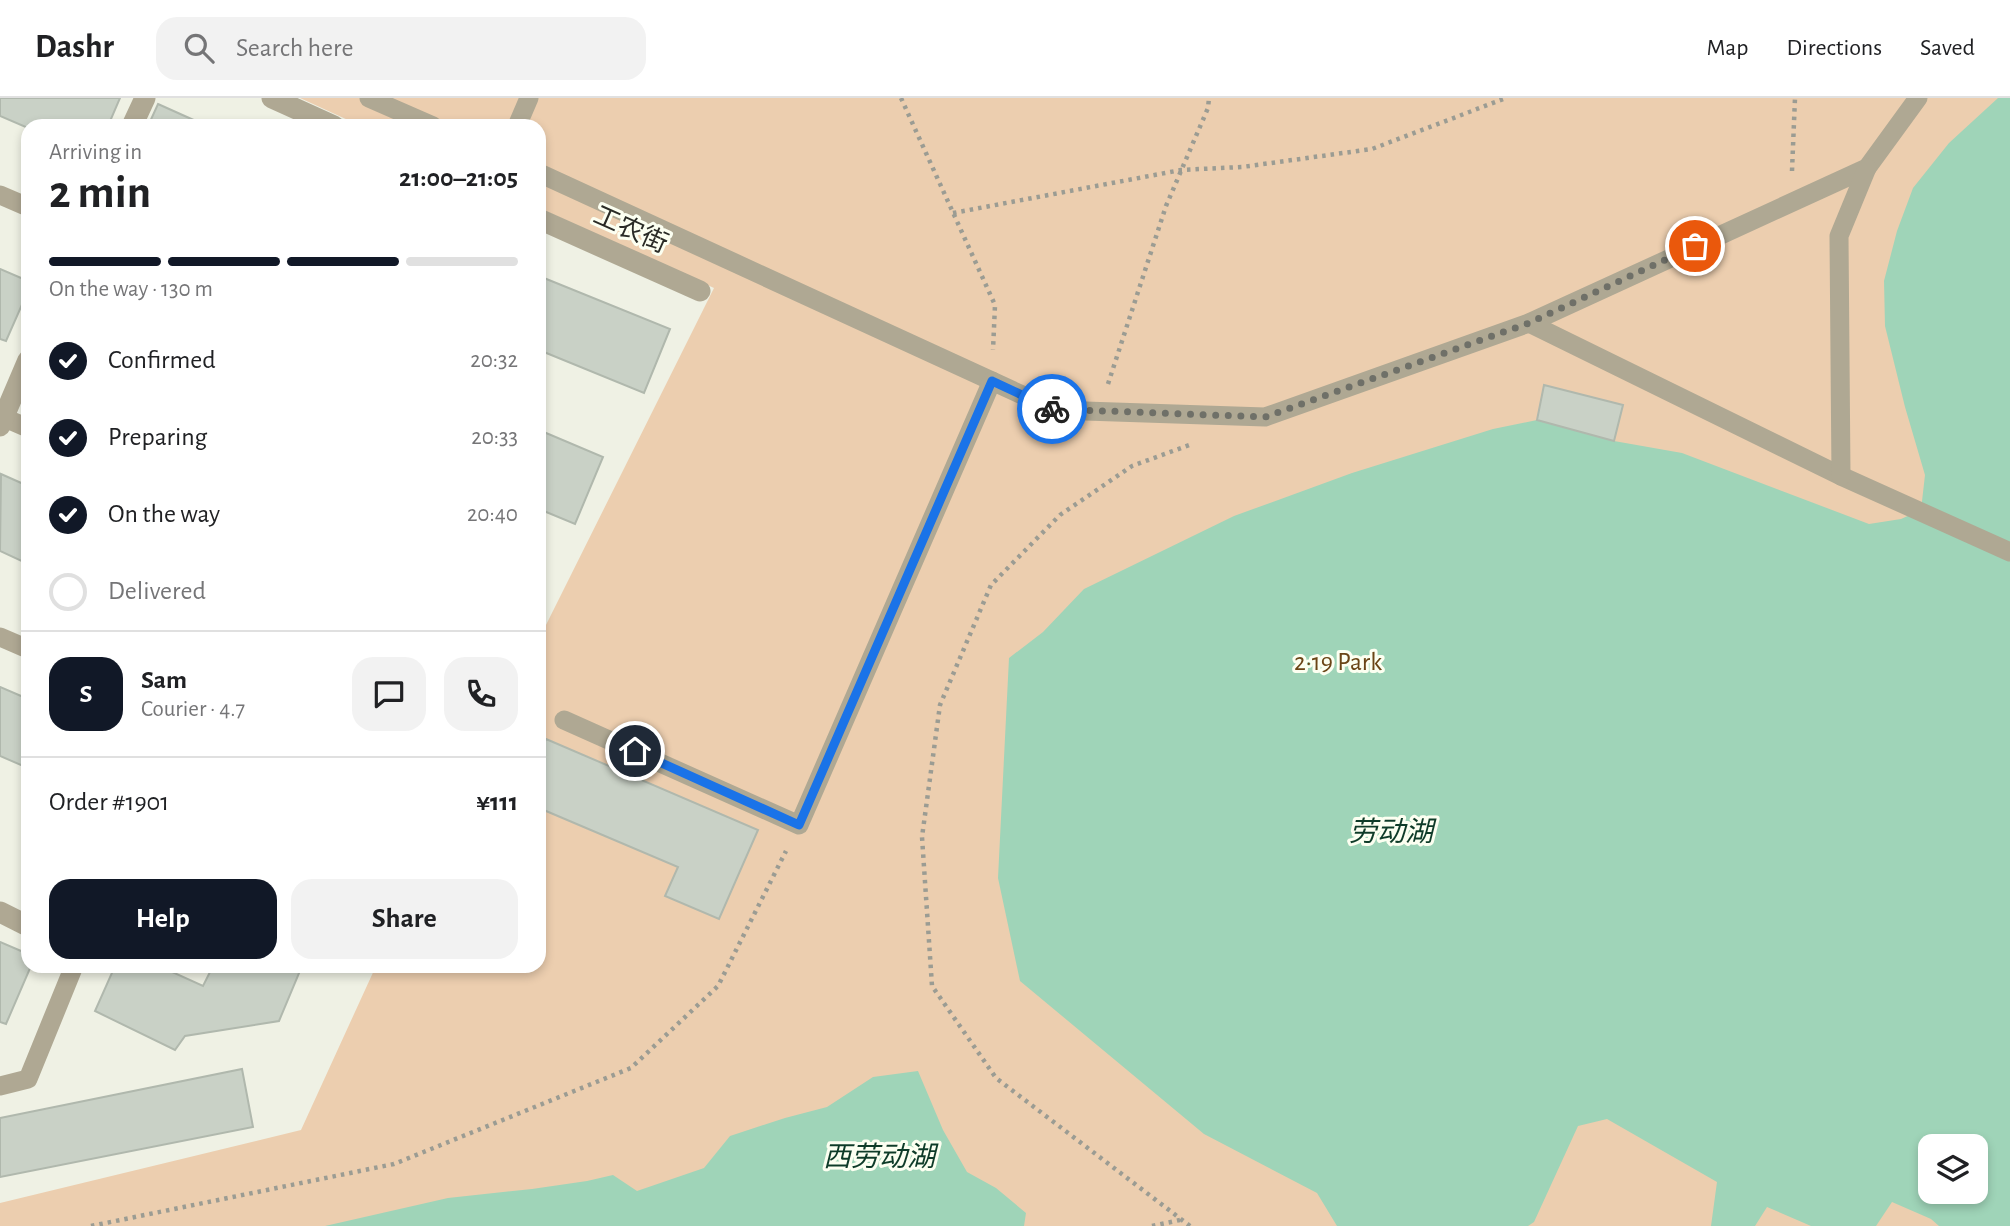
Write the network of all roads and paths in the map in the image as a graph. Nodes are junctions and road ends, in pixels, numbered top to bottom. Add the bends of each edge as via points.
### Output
1 (145, 98) edge
2 (272, 98) edge
3 (369, 98) edge
4 (530, 98) edge
5 (901, 98) edge
6 (1209, 98) edge
7 (1506, 98) edge
8 (1795, 98) edge
9 (1918, 98) edge
10 (135, 119) edge
11 (318, 119) edge
12 (417, 119) edge
13 (520, 119) edge
14 (1867, 167) junction
15 (1181, 170) junction
16 (546, 176) edge
17 (0, 195) edge
18 (1791, 202) junction
19 (21, 204) edge
20 (953, 213) junction
21 (546, 222) edge
22 (700, 291) dead end
23 (1529, 323) junction
24 (21, 376) edge
25 (992, 381) junction
26 (1100, 411) junction
27 (1, 420) edge
28 (21, 426) edge
29 (1192, 444) dead end
30 (1841, 476) junction
31 (2010, 552) edge
32 (0, 637) edge
33 (21, 646) edge
34 (564, 720) dead end
35 (799, 825) junction
36 (0, 912) edge
37 (21, 922) edge
38 (72, 973) edge
39 (0, 1086) edge
40 (1180, 1220) junction
41 (90, 1226) edge
42 (1152, 1226) edge
43 (1190, 1226) edge

1 - 10 street
2 - 11 street
3 - 12 lane
4 - 13 lane
5 - 20 path
6 - 15 path
7 - 15 path via 1372,149 1242,167
8 - 18 path
9 - 14 lane
14 - 18 lane
14 - 30 lane via 1839,236
15 - 20 path
15 - 26 path
16 - 25 lane
17 - 19 lane
18 - 23 lane
20 - 25 path via 995,304
21 - 22 street, 工农街
23 - 26 lane via 1265,417
23 - 30 lane
24 - 27 street
25 - 26 lane via 1055,410
25 - 35 lane
27 - 28 lane
29 - 40 path via 1132,466 1060,515 991,585 940,705 922,837 932,986 996,1079
30 - 31 lane
32 - 33 lane
34 - 35 lane
35 - 41 path via 718,986 631,1068 394,1164
36 - 37 street
38 - 39 lane via 28,1079
40 - 42 path
40 - 43 path

